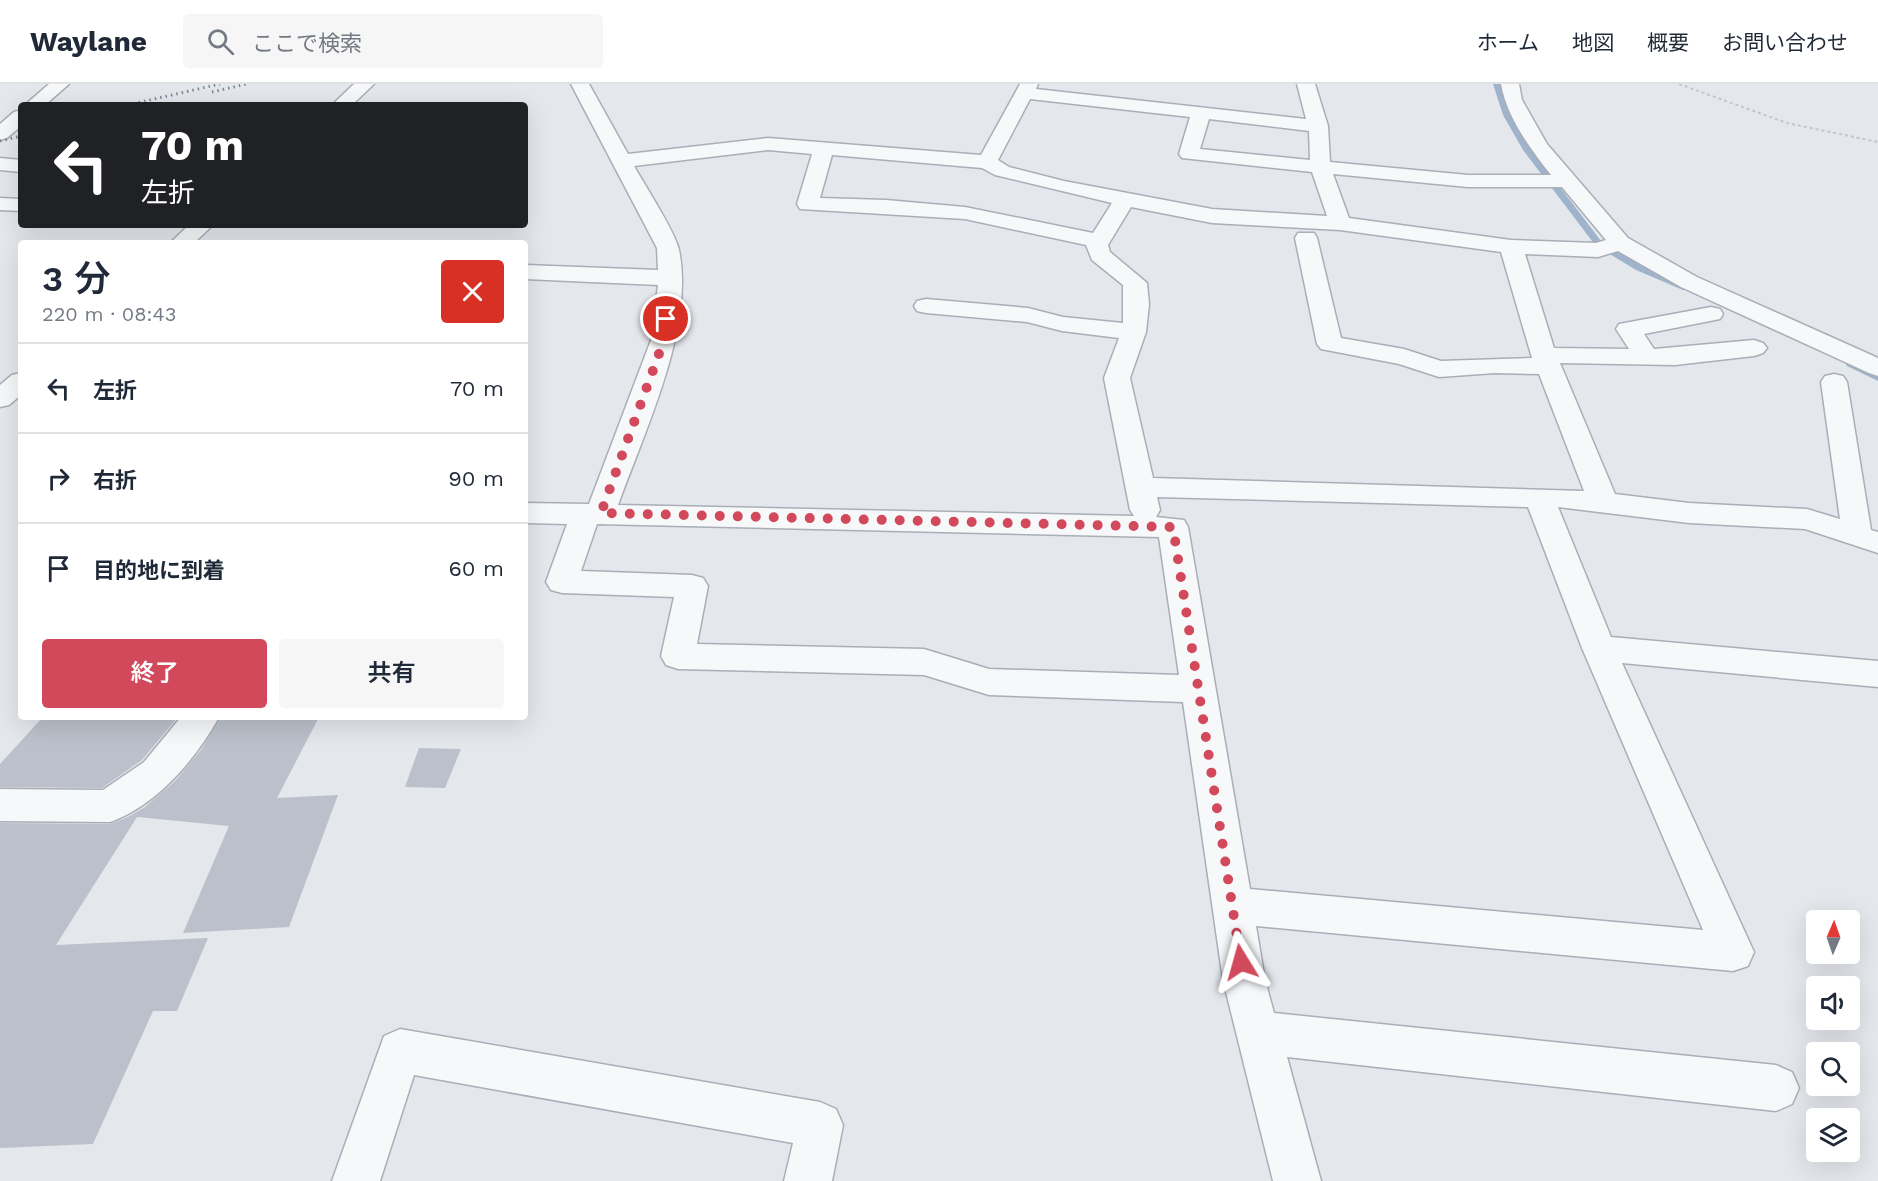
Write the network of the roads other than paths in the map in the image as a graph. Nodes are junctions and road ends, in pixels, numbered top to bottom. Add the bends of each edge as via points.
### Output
1 (60, 84) edge
2 (365, 84) edge
3 (580, 84) edge
4 (1306, 84) edge
5 (1510, 84) edge
6 (1027, 89) edge
7 (38, 102) edge
8 (344, 102) edge
9 (1193, 106) junction
10 (1318, 126) junction
11 (823, 150) junction
12 (622, 161) junction
13 (0, 164) edge
14 (18, 166) edge
15 (1320, 167) junction
16 (1568, 181) junction
17 (996, 189) junction
18 (1125, 199) junction
19 (0, 204) edge
20 (18, 205) edge
21 (1340, 223) junction
22 (198, 228) edge
23 (1306, 238) dead end
24 (184, 240) edge
25 (1100, 241) junction
26 (1620, 243) junction
27 (1511, 247) junction
28 (528, 272) edge
29 (670, 278) junction
30 (926, 306) dead end
31 (1711, 314) dead end
32 (1134, 332) junction
33 (1754, 348) dead end
34 (1647, 357) junction
35 (1546, 361) junction
36 (1878, 368) edge
37 (1834, 382) dead end
38 (18, 384) edge
39 (0, 399) edge
40 (1140, 487) junction
41 (1539, 497) junction
42 (1604, 503) junction
43 (528, 513) edge
44 (594, 513) junction
45 (1149, 526) junction
46 (1868, 539) edge
47 (1599, 648) junction
48 (1878, 674) edge
49 (1200, 688) junction
50 (199, 720) edge
51 (0, 805) edge
52 (1233, 906) junction
53 (1258, 1033) junction
54 (1776, 1088) dead end
55 (356, 1181) edge
56 (808, 1181) edge
57 (1297, 1181) edge

1 - 7 street
2 - 8 street
3 - 12 street
4 - 10 street
5 - 16 street via 1513,100 1538,146
6 - 9 street
6 - 17 street
9 - 10 street
9 - 15 street via 1189,154
10 - 15 street
11 - 12 street via 768,144
11 - 17 street
11 - 17 street via 808,204 965,213
12 - 29 street via 668,248
13 - 14 street
15 - 16 street via 1468,181
15 - 21 street
16 - 26 street
17 - 18 street via 1062,187
17 - 25 street
18 - 21 street via 1212,216
18 - 25 street
19 - 20 street
21 - 27 street
22 - 24 street
23 - 35 street via 1330,344 1404,357 1439,369
25 - 32 street via 1100,255 1135,284
26 - 27 street via 1598,250
26 - 36 street via 1689,282
27 - 35 street
28 - 29 street
29 - 44 street via 664,340
30 - 32 street via 1028,315 1062,324
31 - 34 street via 1628,328
32 - 40 street via 1117,378
33 - 34 street
34 - 35 street
35 - 42 street
37 - 46 street
38 - 39 street
40 - 41 street
40 - 45 street
41 - 42 street
41 - 47 street
42 - 46 street via 1689,513 1807,519
43 - 44 street
44 - 45 street
44 - 49 street via 562,582 692,586 678,657 924,662 989,682
45 - 49 street via 1173,527
47 - 48 street
47 - 52 street via 1734,952
49 - 52 street
50 - 51 street via 157,773 110,806
52 - 53 street via 1244,980
53 - 54 street
53 - 57 street
55 - 56 street via 400,1051 820,1125

